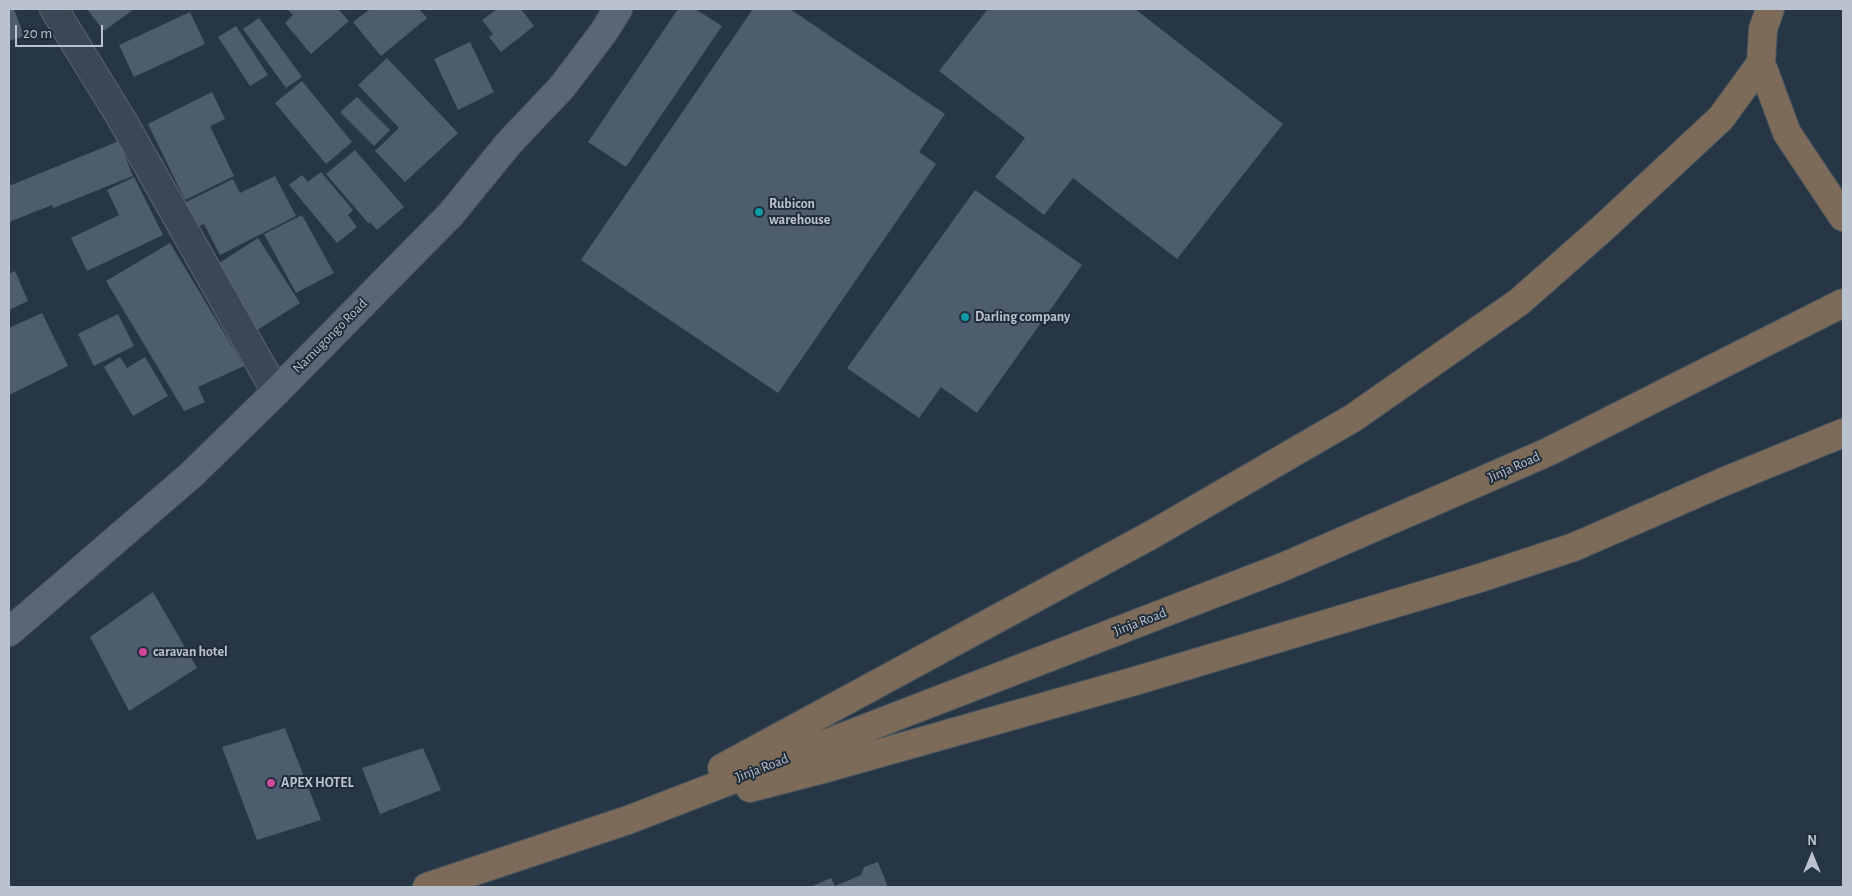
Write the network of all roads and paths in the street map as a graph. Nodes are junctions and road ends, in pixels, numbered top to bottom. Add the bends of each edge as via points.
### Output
1 (54, 9) edge
2 (618, 9) edge
3 (1770, 9) edge
4 (1761, 63) junction
5 (1843, 217) edge
6 (1838, 307) edge
7 (276, 392) junction
8 (1843, 433) edge
9 (9, 632) edge
10 (628, 820) junction
11 (427, 887) edge

1 - 7 street via 121,118
2 - 7 main road, Namugongo Road via 562,87 509,143 451,214
3 - 4 highway via 1763,30
4 - 5 highway via 1788,133
4 - 10 highway via 1721,118 1526,296 1353,418 1153,534
6 - 10 highway, Jinja Road via 1548,452 1283,567
7 - 9 main road, Namugongo Road via 191,475
8 - 10 highway via 1574,547 1480,578 1144,678 827,768
10 - 11 highway, Jinja Road

